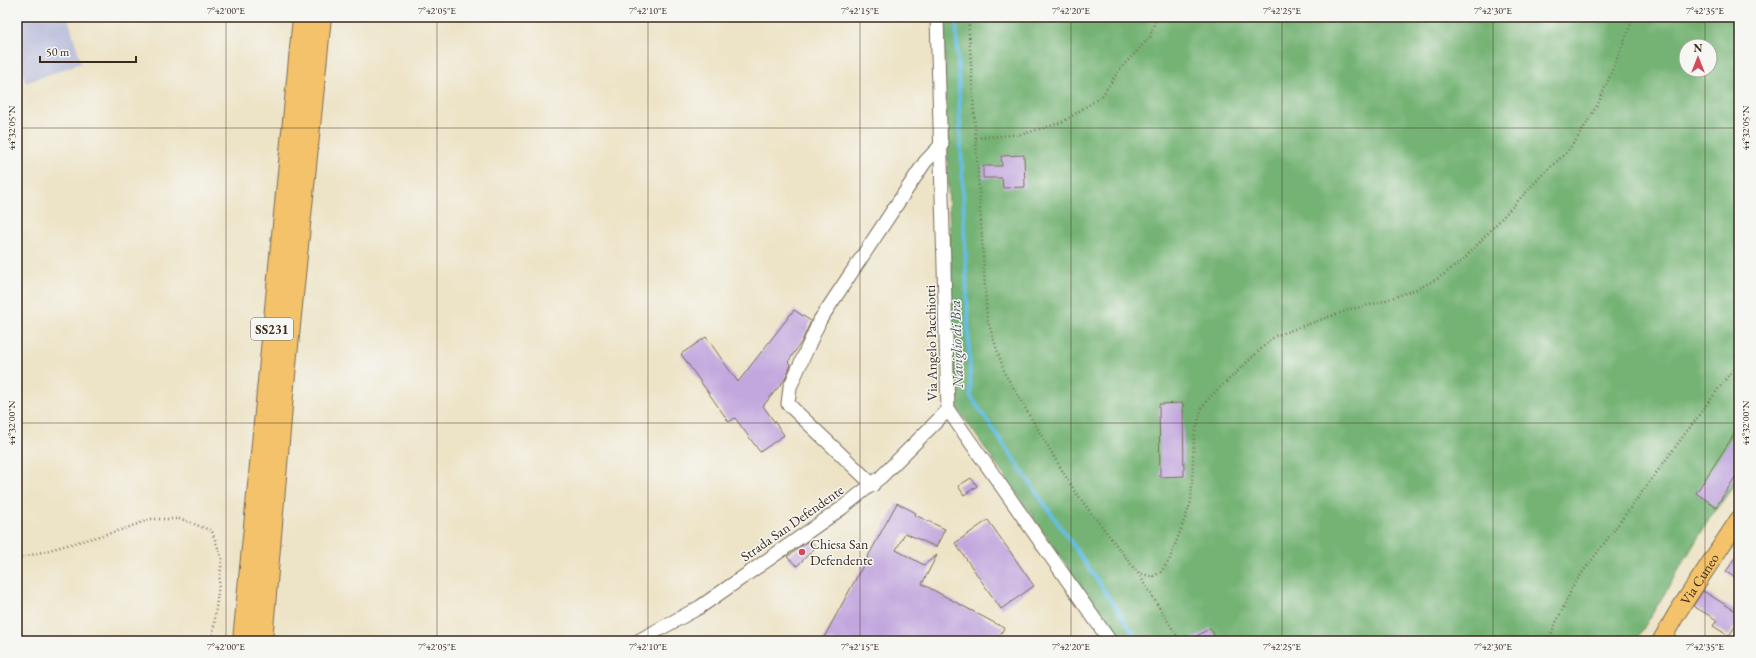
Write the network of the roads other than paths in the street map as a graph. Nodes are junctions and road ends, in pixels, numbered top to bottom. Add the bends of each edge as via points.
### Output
1 (303, 17) edge
2 (321, 17) edge
3 (937, 17) edge
4 (942, 144) junction
5 (948, 410) junction
6 (873, 484) junction
7 (1739, 519) edge
8 (243, 641) edge
9 (262, 641) edge
10 (638, 641) edge
11 (1110, 641) edge
12 (1661, 641) edge

1 - 8 highway, SS231
2 - 9 highway, SS231 via 283,395
3 - 4 street, Via Angelo Pacchiotti
4 - 5 street, Via Angelo Pacchiotti
4 - 6 street via 925,162 820,320 790,387 788,404
5 - 6 street, Strada San Defendente
5 - 11 street, Via Angelo Pacchiotti
6 - 10 street, Strada San Defendente via 700,607
7 - 12 main road, Via Cuneo

